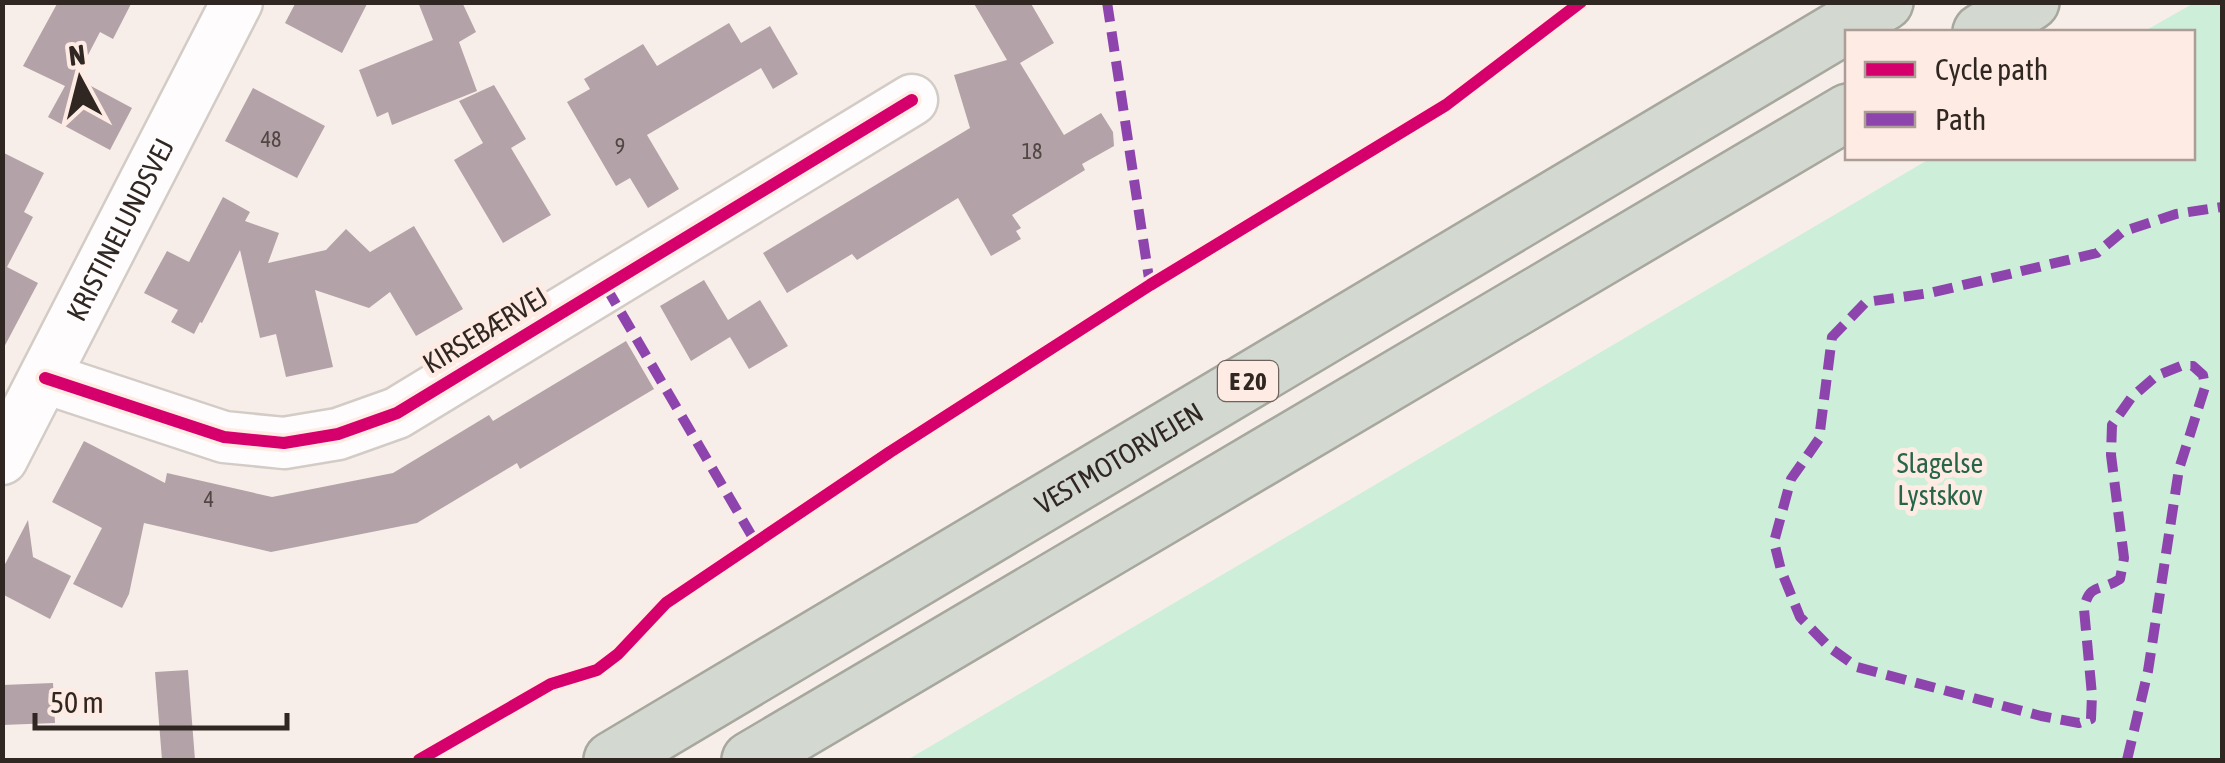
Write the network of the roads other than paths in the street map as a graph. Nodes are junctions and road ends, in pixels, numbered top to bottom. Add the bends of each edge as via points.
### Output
1 (237, 2) edge
2 (1885, 2) edge
3 (2030, 2) edge
4 (1983, 30) edge
5 (912, 100) dead end
6 (1845, 114) edge
7 (45, 378) junction
8 (2, 459) edge
9 (612, 760) edge
10 (750, 760) edge

1 - 7 street, KRISTINELUNDSVEJ
2 - 9 highway, VESTMOTORVEJEN / E 20
3 - 4 highway
5 - 7 street, KIRSEBÆRVEJ via 396,413 338,434 284,443 224,437
6 - 10 highway, E 20
7 - 8 street, KRISTINELUNDSVEJ

